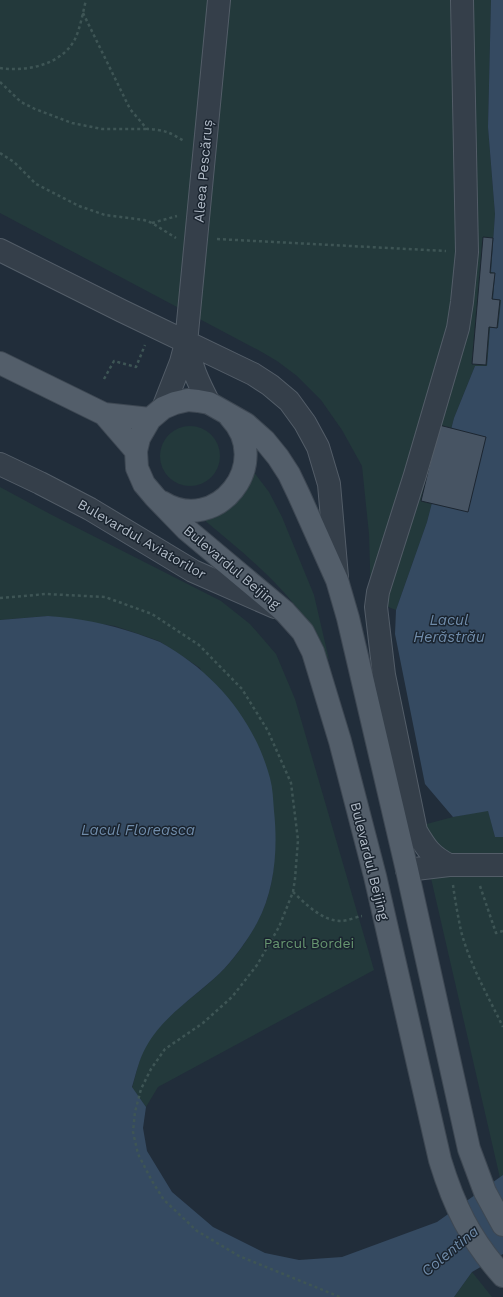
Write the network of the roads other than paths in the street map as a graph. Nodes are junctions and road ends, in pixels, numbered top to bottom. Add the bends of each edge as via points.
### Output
1 (219, 0) edge
2 (462, 0) edge
3 (0, 250) edge
4 (186, 343) junction
5 (0, 363) edge
6 (217, 408) junction
7 (157, 413) junction
8 (104, 414) junction
9 (136, 451) junction
10 (0, 464) edge
11 (155, 497) junction
12 (337, 580) junction
13 (285, 612) junction
14 (449, 865) junction
15 (503, 865) edge
16 (408, 870) junction
17 (503, 1225) edge
18 (503, 1276) edge

1 - 4 street, Aleea Pescăruș
2 - 14 street via 467,252 465,280 458,328 378,592 376,607 385,685 416,831 429,851
3 - 4 street
4 - 6 street via 197,381
4 - 7 street via 181,362
4 - 12 street via 253,374 270,385 289,401 304,423 318,447 329,484
5 - 8 main road
6 - 7 main road via 188,400 175,403
6 - 11 main road, Bulevardul Beijing via 239,429 244,439 244,472 233,491 216,505 195,511 174,508
6 - 12 main road via 246,424 278,457 289,474
7 - 8 main road
7 - 9 main road, Bulevardul Beijing via 139,438
8 - 9 main road
9 - 11 main road, Bulevardul Beijing via 137,468 144,484
10 - 13 street, Bulevardul Aviatorilor via 90,509 193,571
11 - 13 main road, Bulevardul Beijing via 186,529
12 - 16 main road
13 - 18 main road, Bulevardul Beijing via 303,632 313,652 340,741 376,876 440,1160 465,1223 484,1253
14 - 15 street
14 - 16 street
16 - 17 main road via 469,1149 485,1192

